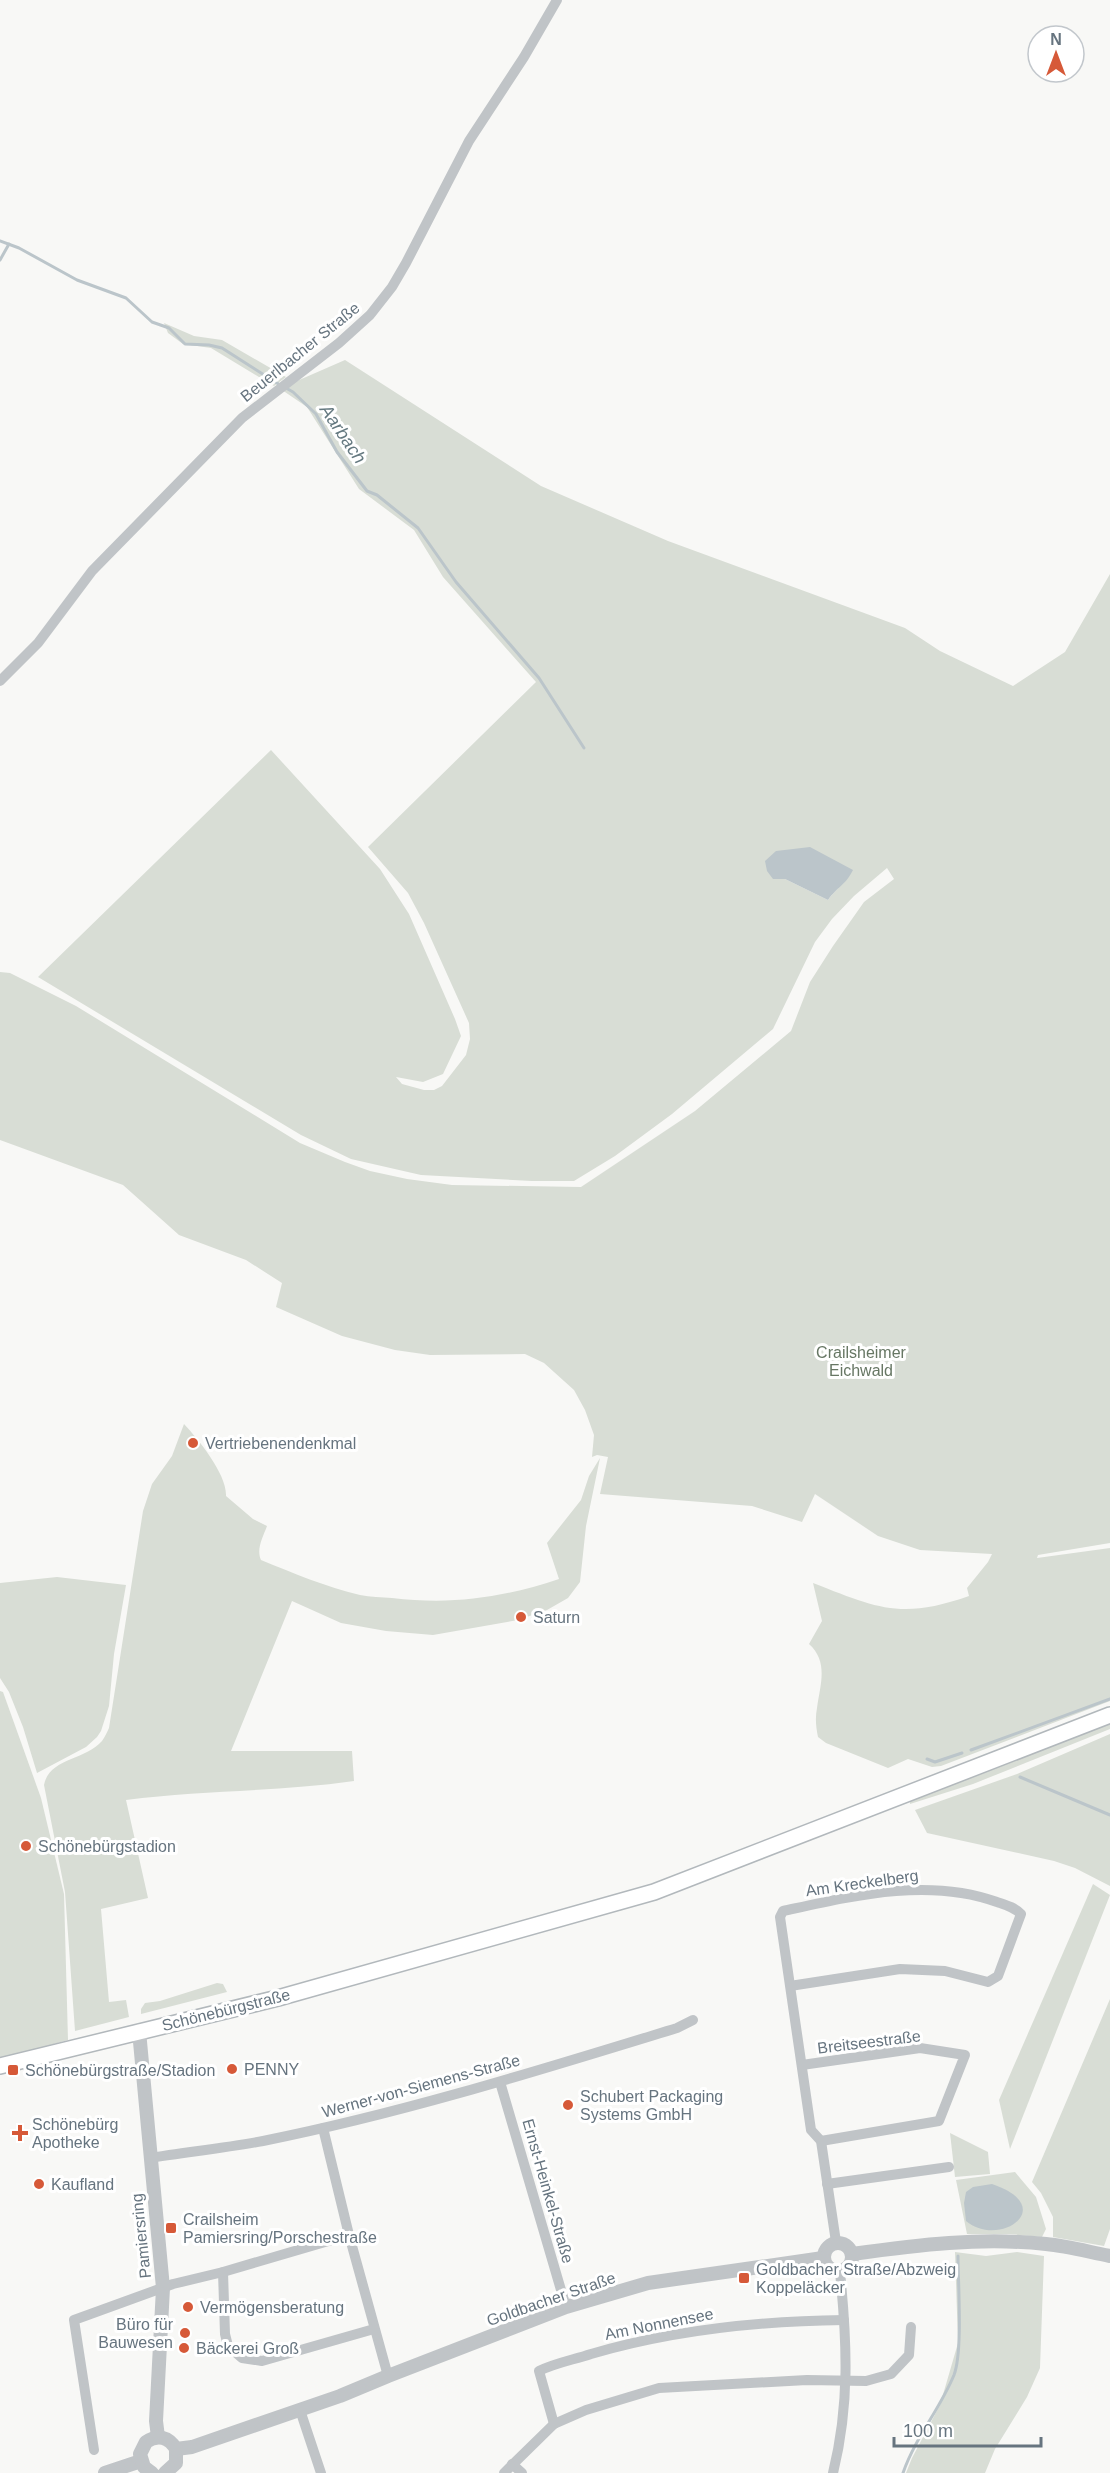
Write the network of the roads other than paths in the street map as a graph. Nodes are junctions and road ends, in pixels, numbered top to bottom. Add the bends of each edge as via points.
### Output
1 (557, 0) edge
2 (0, 681) edge
3 (1110, 1715) edge
4 (790, 1986) junction
5 (693, 2020) dead end
6 (139, 2031) junction
7 (802, 2065) junction
8 (0, 2066) edge
9 (500, 2082) junction
10 (323, 2128) junction
11 (821, 2141) junction
12 (150, 2158) junction
13 (949, 2167) dead end
14 (827, 2184) junction
15 (349, 2235) junction
16 (836, 2242) junction
17 (852, 2254) junction
18 (1110, 2256) edge
19 (823, 2258) junction
20 (223, 2272) junction
21 (840, 2272) junction
22 (163, 2288) junction
23 (566, 2307) junction
24 (844, 2320) junction
25 (911, 2327) dead end
26 (374, 2329) junction
27 (388, 2376) junction
28 (847, 2381) junction
29 (300, 2410) junction
30 (554, 2424) junction
31 (158, 2437) junction
32 (176, 2449) junction
33 (93, 2450) dead end
34 (141, 2461) junction
35 (512, 2464) junction
36 (105, 2473) edge
37 (152, 2473) edge
38 (165, 2473) edge
39 (321, 2473) edge
40 (504, 2473) edge
41 (522, 2473) edge
42 (833, 2473) edge

1 - 2 street, Beuerlbacher Straße via 469,141 406,263 370,315 242,418 92,571 38,643
3 - 6 main road, Schönebürgstraße via 654,1892 278,1998
4 - 4 street, Am Kreckelberg via 900,1969 945,1971 988,1982 998,1976 1021,1914 1015,1908 979,1896 931,1889 894,1891 783,1911 780,1917
4 - 7 street
5 - 9 street, Werner-von-Siemens-Straße
6 - 8 main road, Schönebürgstraße
6 - 12 street, Pamiersring
7 - 11 street via 811,2130
7 - 11 street, Breitseestraße via 920,2048 965,2055 939,2121
9 - 10 street, Werner-von-Siemens-Straße
9 - 23 street, Ernst-Heinkel-Straße
10 - 12 street, Werner-von-Siemens-Straße
10 - 15 street
11 - 14 street
12 - 22 street, Pamiersring
13 - 14 street
14 - 16 street
15 - 20 street
15 - 26 street
16 - 17 street via 848,2246
16 - 19 street via 825,2249
17 - 18 street via 966,2241 1003,2241 1048,2244
17 - 21 street via 851,2264
19 - 21 street via 830,2270
19 - 23 street, Goldbacher Straße via 648,2283
20 - 22 street
20 - 26 street via 225,2334 228,2346 242,2358 262,2361
21 - 24 street
22 - 31 street, Pamiersring
22 - 33 street via 74,2320
23 - 27 street, Goldbacher Straße
24 - 28 street
24 - 30 street, Am Nonnensee via 720,2327 629,2343 553,2365 538,2371
25 - 28 street via 909,2355 891,2374
26 - 27 street
27 - 29 street, Goldbacher Straße
28 - 30 street via 659,2388
28 - 42 street
29 - 32 street, Goldbacher Straße
29 - 39 street
30 - 35 street
31 - 32 street via 166,2438
31 - 34 street via 142,2448
32 - 38 street via 176,2463
34 - 36 street
34 - 37 street
35 - 40 street
35 - 41 street

